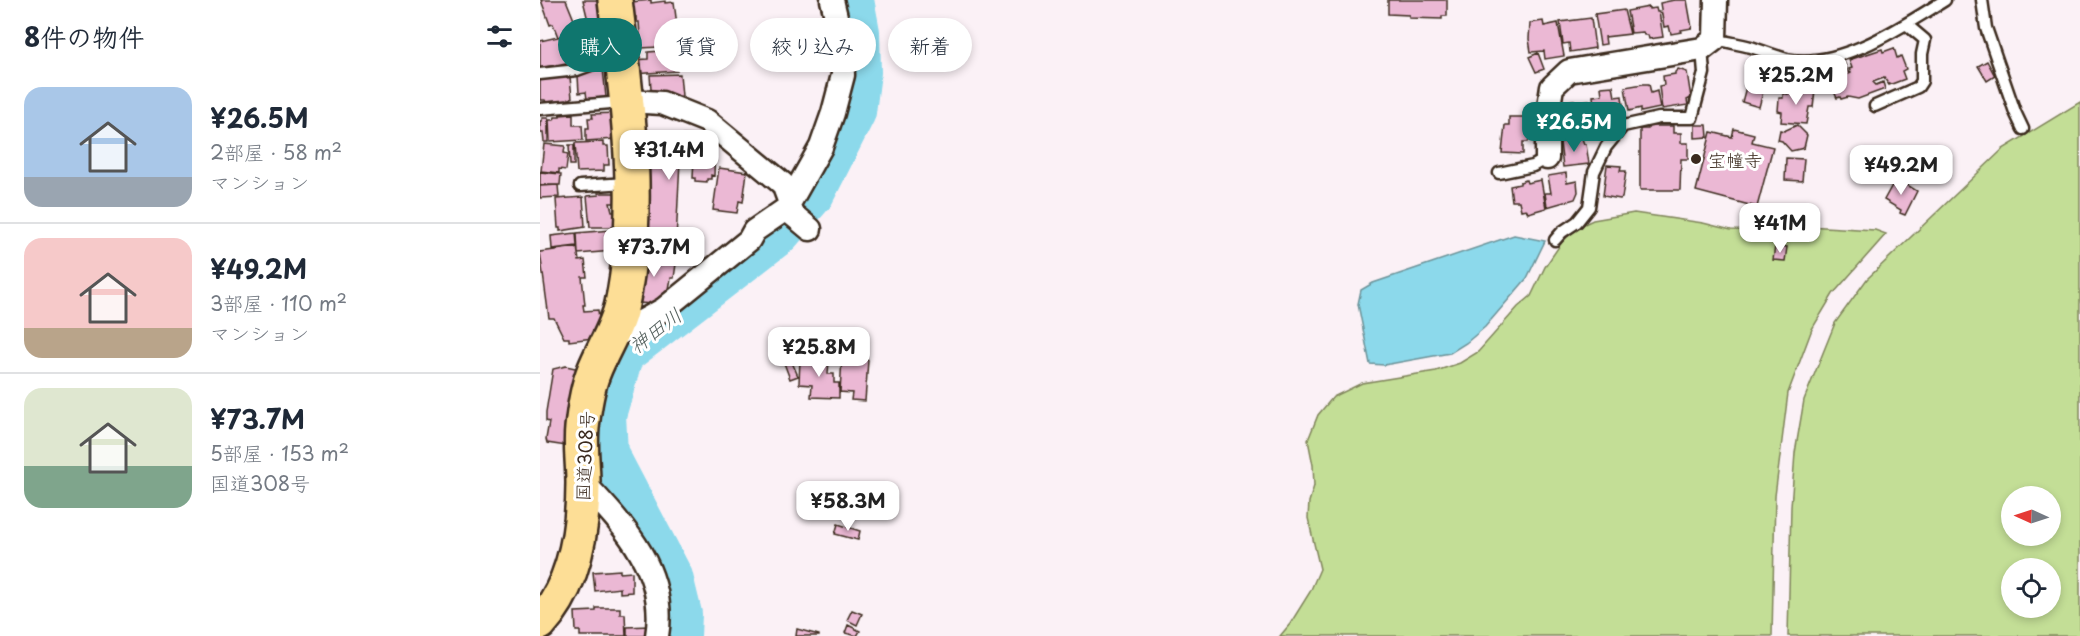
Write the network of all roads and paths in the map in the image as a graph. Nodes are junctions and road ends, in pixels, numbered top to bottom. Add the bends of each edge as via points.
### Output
1 (615, 0) edge
2 (832, 0) edge
3 (1716, 0) edge
4 (1945, 0) edge
5 (1982, 0) edge
6 (617, 18) edge
7 (1906, 24) junction
8 (1708, 44) junction
9 (558, 72) edge
10 (624, 72) edge
11 (540, 74) edge
12 (628, 101) junction
13 (1875, 106) dead end
14 (540, 109) edge
15 (2023, 129) dead end
16 (1546, 158) joint
17 (1499, 173) dead end
18 (632, 183) junction
19 (580, 186) dead end
20 (788, 206) junction
21 (810, 229) dead end
22 (1555, 240) dead end
23 (610, 339) junction
24 (583, 482) junction
25 (540, 623) edge
26 (657, 636) edge

1 - 6 highway, 国道308号
2 - 20 street via 842,42 843,75 821,147
3 - 8 street
4 - 7 lane
5 - 15 lane via 1986,28
7 - 8 lane via 1878,40 1819,59 1788,59 1752,48
7 - 13 lane via 1925,40 1922,81 1918,87
8 - 16 street via 1569,71 1552,87
8 - 22 lane via 1692,118 1659,118 1623,126 1606,147 1594,172 1589,207
9 - 11 lane
10 - 12 highway, 国道308号
12 - 14 lane
12 - 18 highway, 国道308号
12 - 20 street via 662,102 707,121 783,184
16 - 17 lane via 1533,166
18 - 19 lane
18 - 23 highway, 国道308号 via 627,278
20 - 21 street
20 - 23 street via 753,231 749,240 664,309
23 - 24 highway, 国道308号 via 587,395 580,455
24 - 25 highway, 国道308号 via 577,551 567,582
24 - 26 street via 645,558 656,589 660,620

